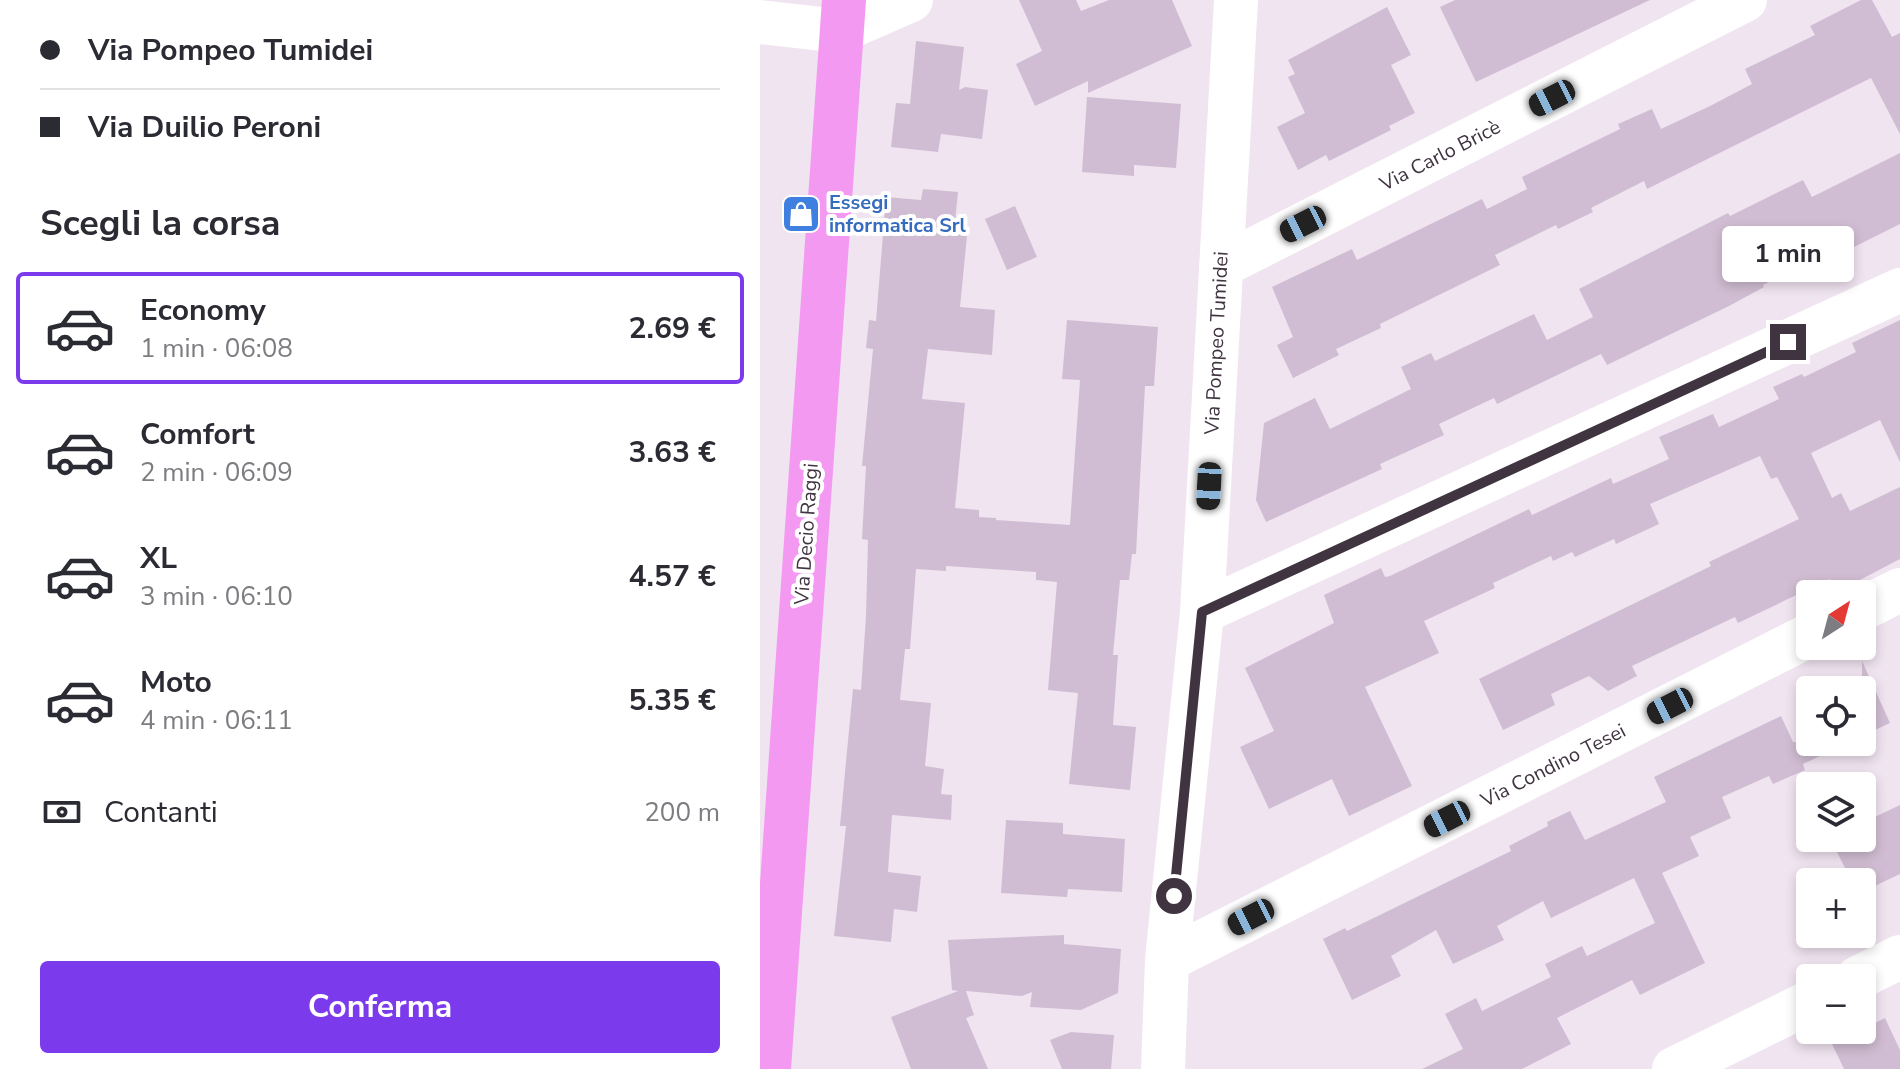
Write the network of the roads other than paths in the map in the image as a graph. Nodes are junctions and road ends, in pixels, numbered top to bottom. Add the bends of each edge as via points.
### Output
1 (911, 0) edge
2 (1236, 0) edge
3 (1745, 0) edge
4 (842, 16) edge
5 (760, 22) edge
6 (1221, 266) junction
7 (1900, 290) edge
8 (1900, 590) edge
9 (1876, 602) edge
10 (1202, 612) junction
11 (1796, 642) edge
12 (1900, 957) edge
13 (1167, 960) junction
14 (1876, 969) edge
15 (1796, 1009) edge
16 (769, 1069) edge
17 (1163, 1069) edge
18 (1674, 1069) edge

1 - 4 street
2 - 6 street, Via Pompeo Tumidei
3 - 6 street, Via Carlo Bricè
4 - 5 street
4 - 16 main road, Via Decio Raggi
6 - 10 street, Via Pompeo Tumidei
7 - 10 street
8 - 9 street
10 - 13 street, Via Pompeo Tumidei
11 - 13 street, Via Condino Tesei
12 - 14 street
13 - 17 street, Via Pompeo Tumidei
15 - 18 street

